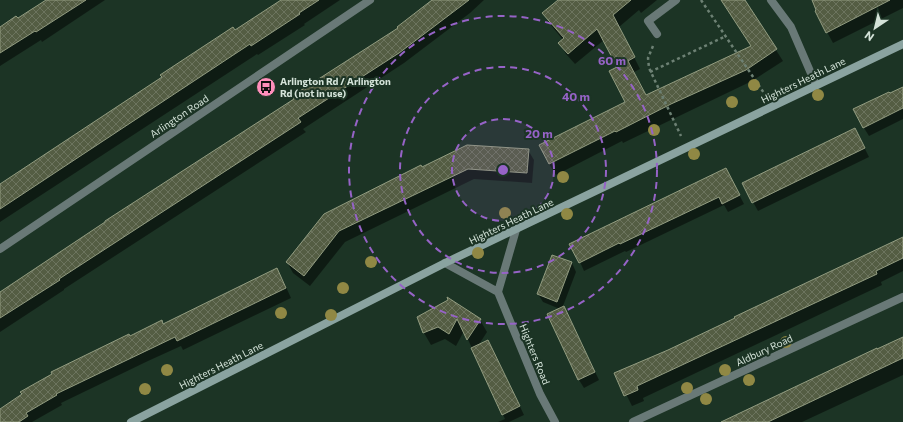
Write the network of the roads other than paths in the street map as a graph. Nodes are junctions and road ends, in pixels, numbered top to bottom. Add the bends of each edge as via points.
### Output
1 (370, 0) edge
2 (676, 0) edge
3 (771, 0) edge
4 (657, 34) road end
5 (903, 44) edge
6 (816, 85) junction
7 (516, 230) junction
8 (0, 249) edge
9 (445, 264) junction
10 (498, 292) junction
11 (903, 297) edge
12 (131, 422) edge
13 (555, 422) edge
14 (633, 422) edge

1 - 8 street, Arlington Road
2 - 4 street via 648,21
3 - 6 street via 791,27
5 - 6 street, Highters Heath Lane
6 - 7 street, Highters Heath Lane
7 - 9 street, Highters Heath Lane
7 - 10 street
9 - 10 street
9 - 12 street, Highters Heath Lane
10 - 13 street, Highters Road via 540,394
11 - 14 street, Aldbury Road

